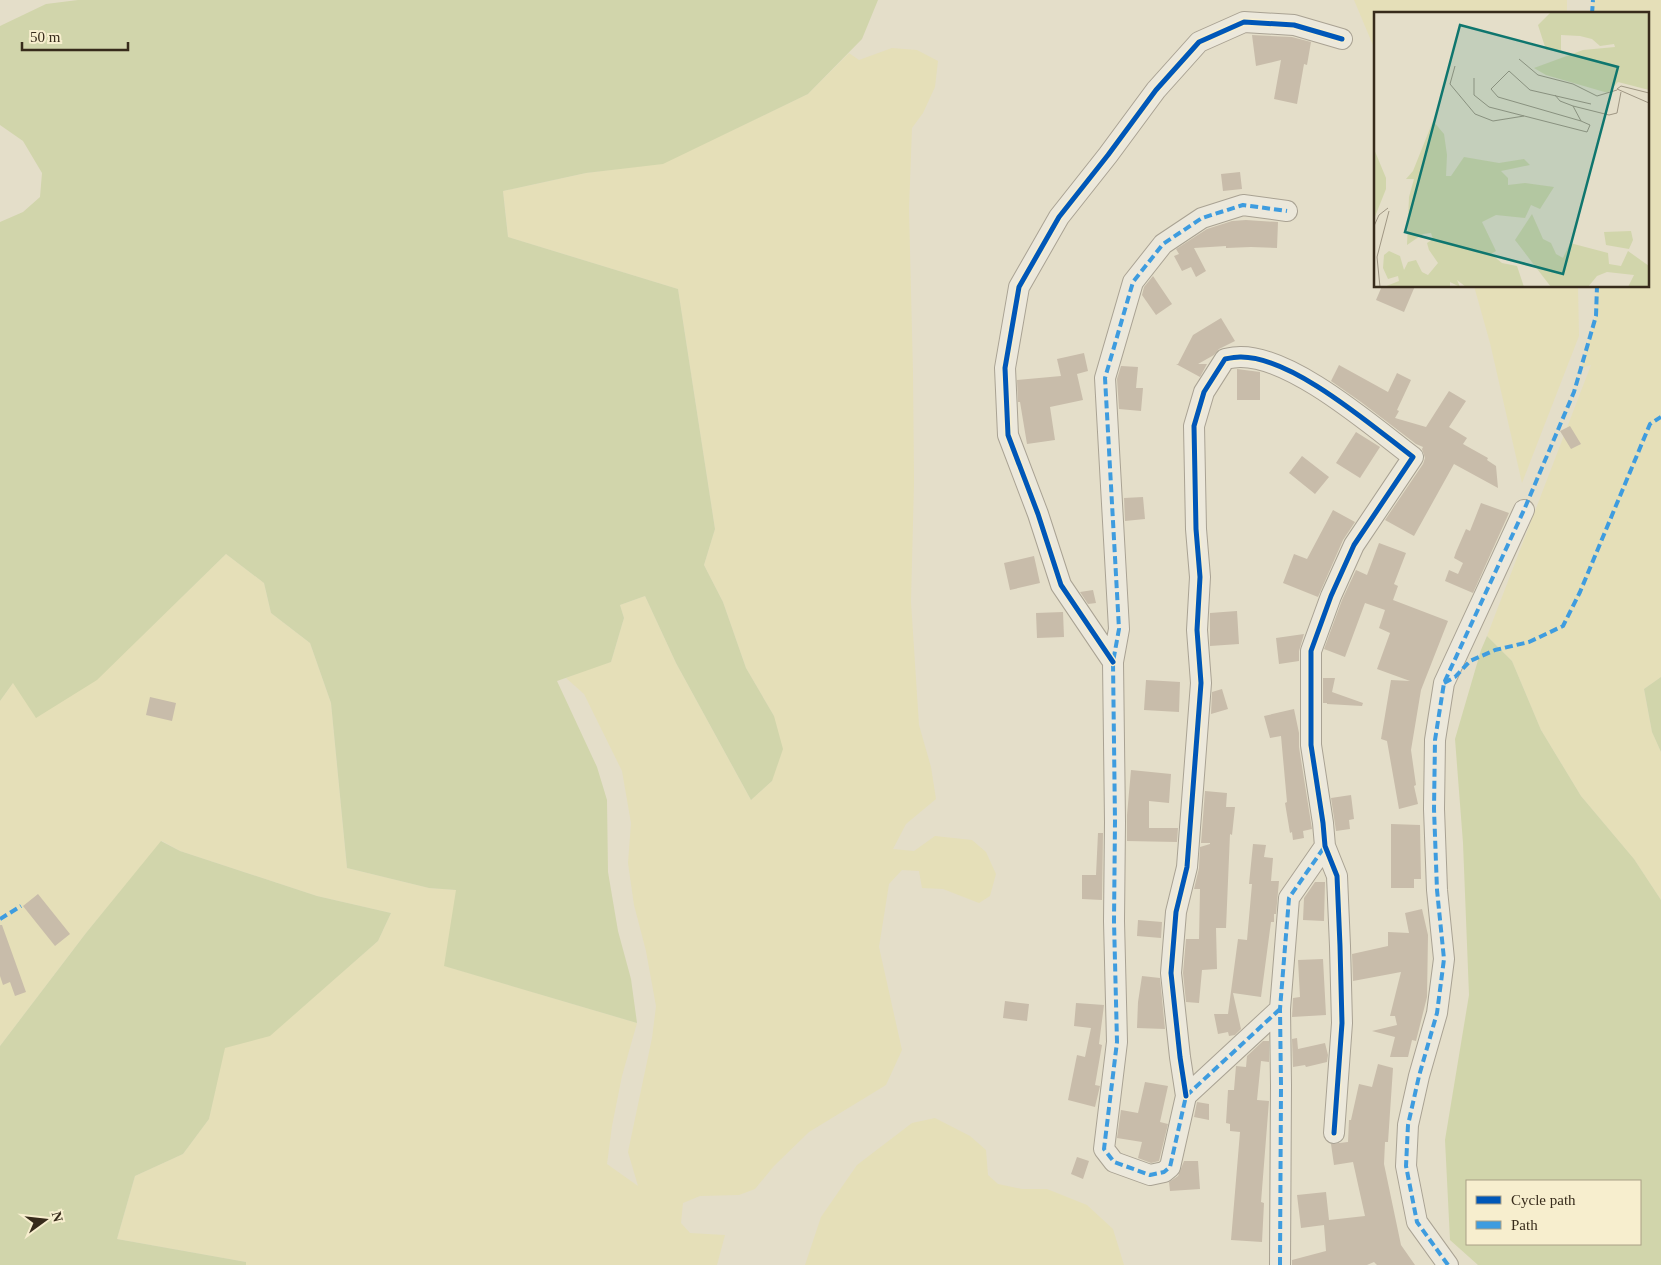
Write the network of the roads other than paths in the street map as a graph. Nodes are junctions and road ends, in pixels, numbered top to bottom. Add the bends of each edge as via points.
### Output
1 (1342, 39) dead end
2 (1287, 211) dead end
3 (1524, 510) dead end
4 (1113, 662) junction
5 (1324, 846) junction
6 (1280, 1009) junction
7 (1186, 1096) junction
8 (1334, 1133) dead end
9 (1280, 1265) edge
10 (1448, 1265) edge

1 - 4 street via 1294,25 1244,22 1199,42 1156,90 1058,217 1019,287 1004,368 1008,435 1061,585
2 - 4 street via 1244,205 1202,218 1162,244 1133,282 1105,378 1119,629
3 - 10 street via 1444,683 1435,740 1436,854 1444,959 1437,1013 1408,1124 1406,1166 1417,1222
4 - 7 street via 1117,1042 1104,1149 1114,1162 1150,1175 1170,1167
5 - 6 street via 1289,898
5 - 7 street via 1311,745 1311,651 1354,545 1413,457 1331,395 1304,379 1267,361 1241,356 1225,359 1204,392 1194,426 1201,682 1187,867 1176,912 1171,973
5 - 8 street via 1337,876 1340,946 1342,1023
6 - 7 street
6 - 9 street

